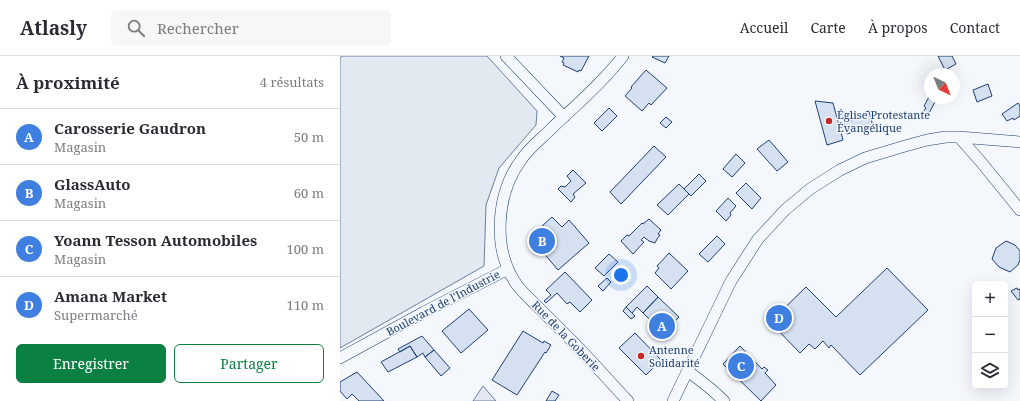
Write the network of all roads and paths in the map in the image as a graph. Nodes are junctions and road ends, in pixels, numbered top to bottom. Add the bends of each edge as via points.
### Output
1 (506, 56) edge
2 (623, 56) edge
3 (564, 117) junction
4 (959, 137) junction
5 (1020, 142) edge
6 (1020, 210) edge
7 (508, 269) junction
8 (340, 358) edge
9 (688, 371) junction
10 (628, 401) edge
11 (673, 401) edge
12 (724, 401) edge

1 - 3 street
2 - 3 street, Boulevard de l'Industrie via 598,85
3 - 7 street, Boulevard de l'Industrie via 521,160 504,196 500,240
4 - 5 street
4 - 6 street
4 - 9 street via 927,140 865,158 829,176 785,210 758,239 731,281
7 - 8 street, Boulevard de l'Industrie
7 - 10 street, Rue de la Goberie via 521,290
9 - 11 street
9 - 12 street

